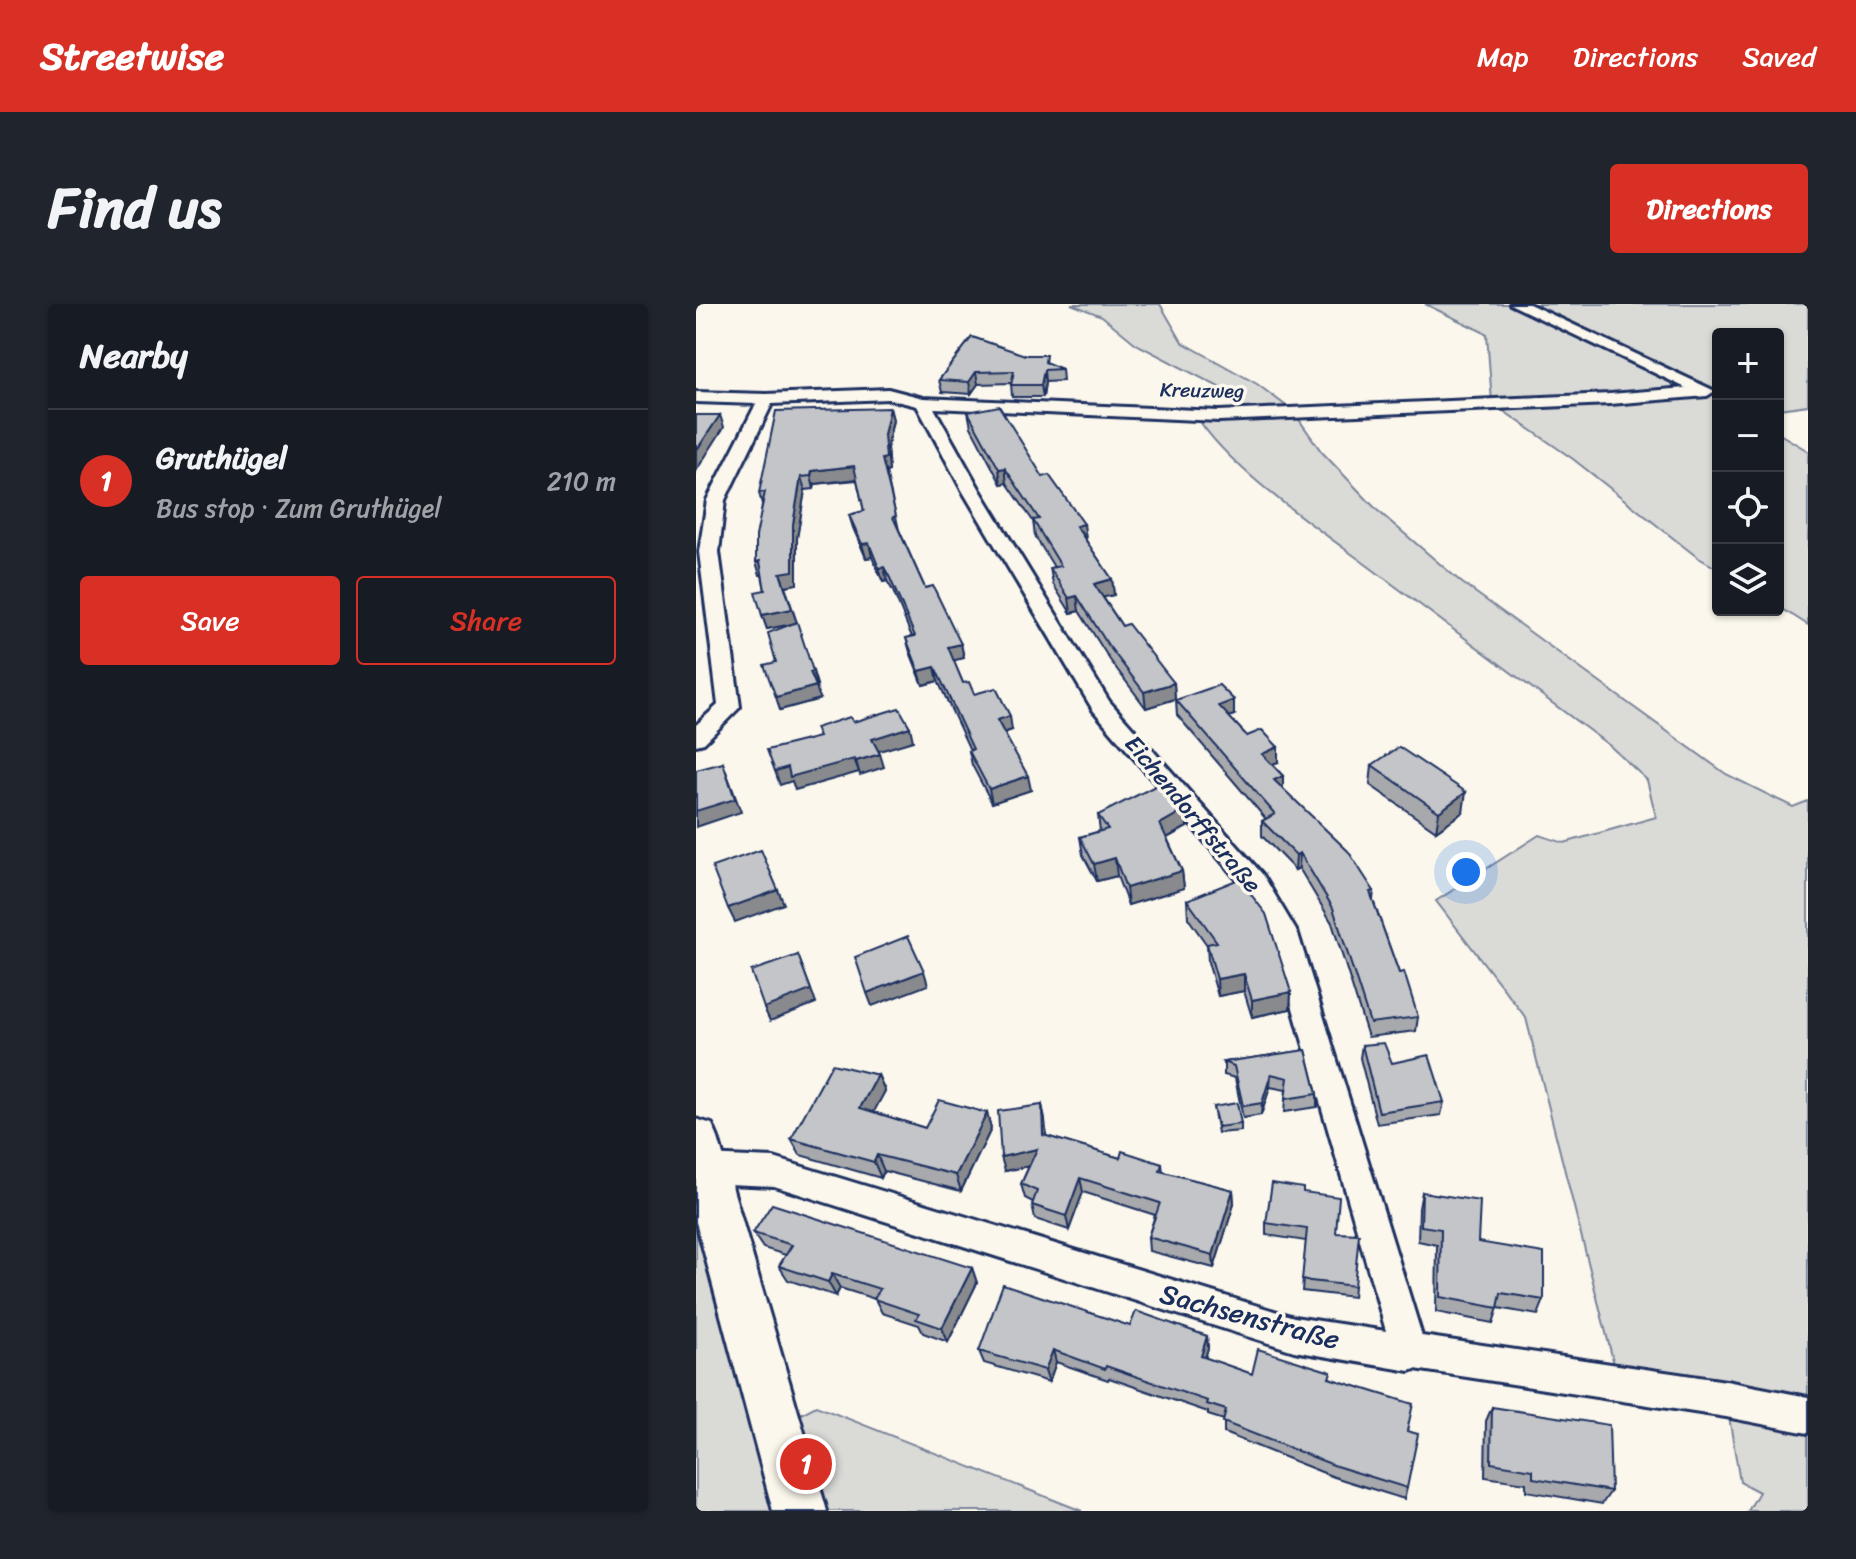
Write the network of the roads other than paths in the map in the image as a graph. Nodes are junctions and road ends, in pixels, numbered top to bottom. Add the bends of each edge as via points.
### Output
1 (1517, 304) edge
2 (696, 397) edge
3 (766, 399) junction
4 (923, 403) junction
5 (696, 738) edge
6 (700, 1154) edge
7 (1410, 1354) junction
8 (1808, 1415) edge
9 (800, 1511) edge

1 - 4 street, Kreuzweg via 1707,391 1219,416
2 - 3 street, Kreuzweg
3 - 4 street, Kreuzweg via 888,394
3 - 5 street via 716,500 709,552 729,707
4 - 7 street, Eichendorffstraße via 1101,705 1254,882 1285,934
6 - 7 street, Sachsenstraße via 774,1172 1294,1334
6 - 9 street
7 - 8 street, Sachsenstraße

